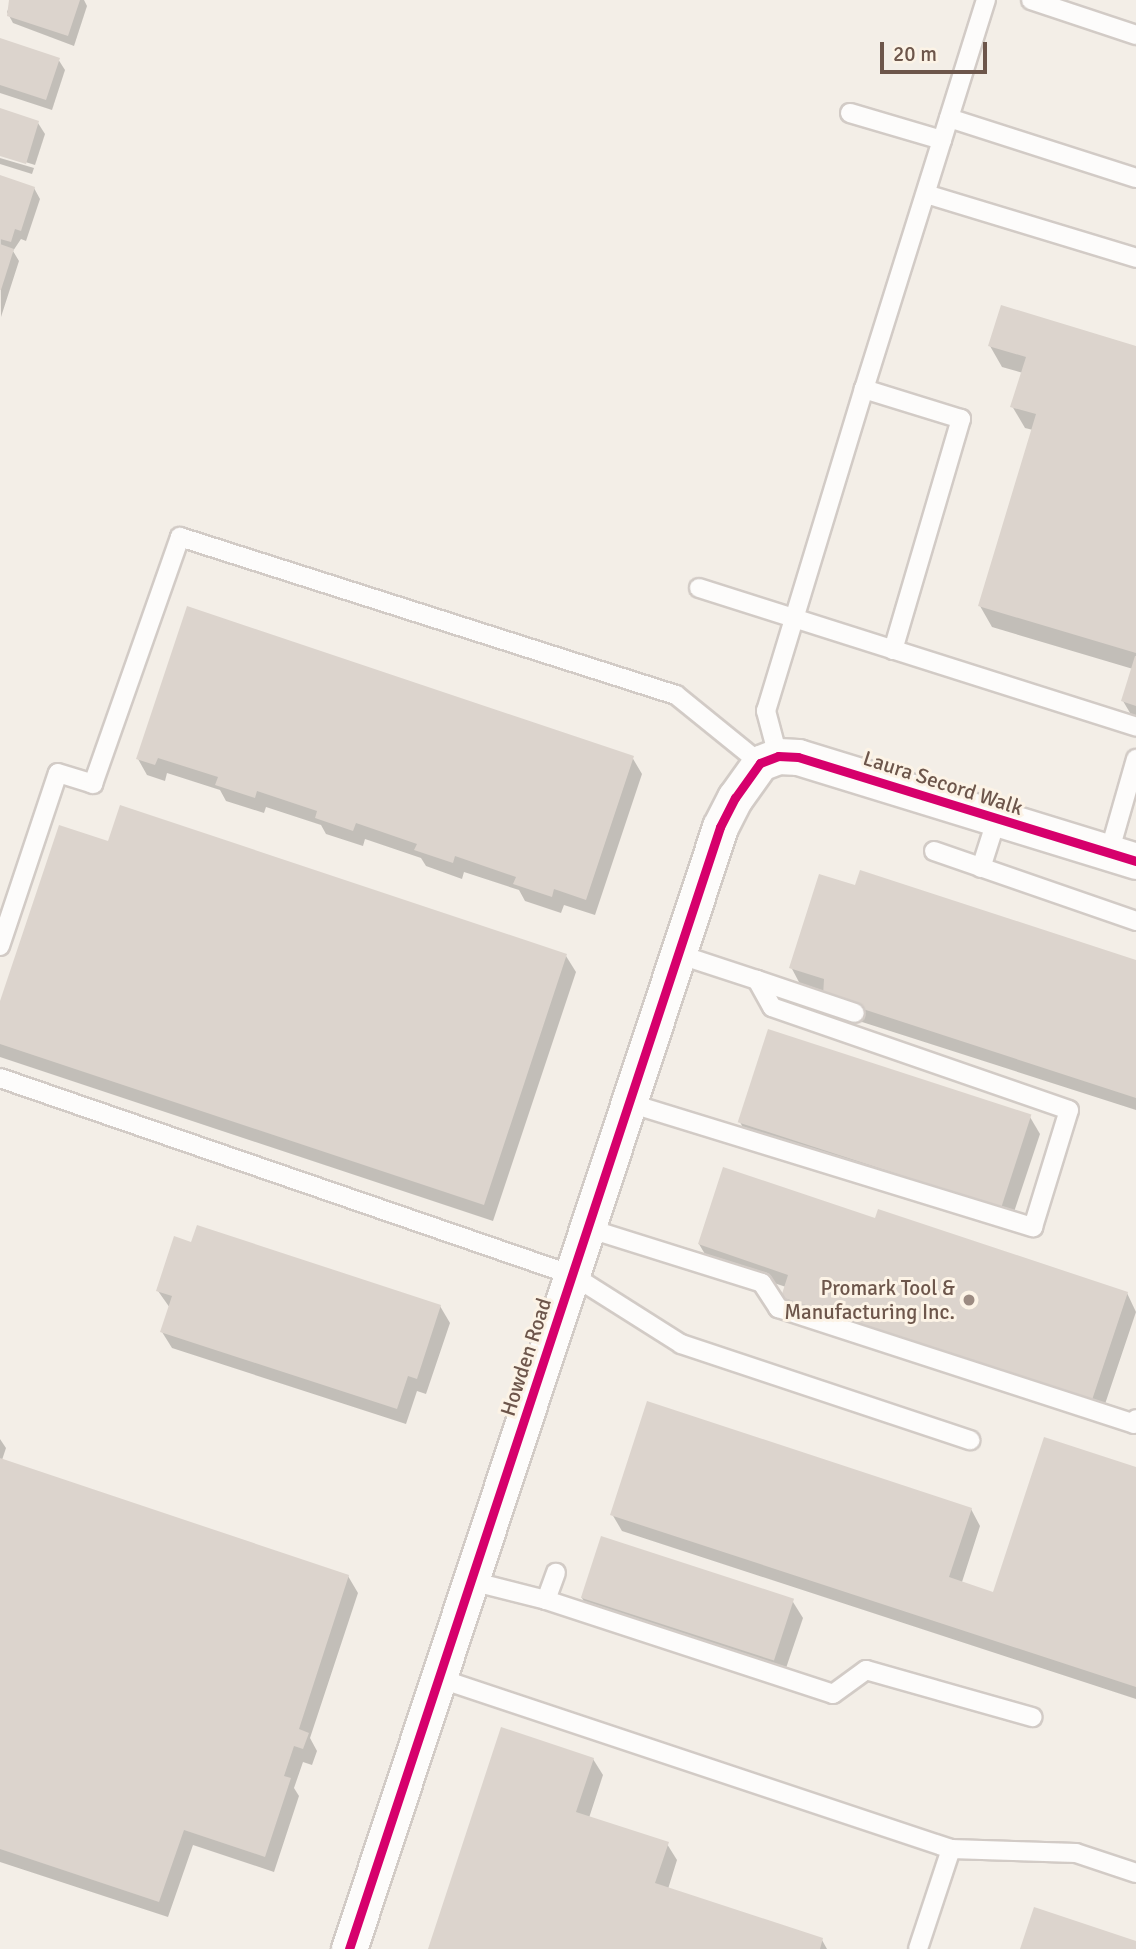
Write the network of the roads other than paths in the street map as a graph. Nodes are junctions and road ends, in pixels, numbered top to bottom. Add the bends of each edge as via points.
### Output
1 (986, 0) edge
2 (1031, 0) edge
3 (1136, 35) edge
4 (850, 113) dead end
5 (949, 118) junction
6 (943, 140) junction
7 (1136, 178) edge
8 (926, 194) junction
9 (1136, 258) edge
10 (864, 389) junction
11 (699, 588) dead end
12 (792, 618) junction
13 (893, 650) junction
14 (1136, 727) edge
15 (1136, 759) edge
16 (762, 767) junction
17 (997, 818) junction
18 (933, 851) dead end
19 (1122, 857) edge
20 (981, 868) junction
21 (1136, 921) edge
22 (0, 946) edge
23 (678, 954) junction
24 (757, 980) junction
25 (855, 1013) dead end
26 (0, 1078) edge
27 (629, 1103) junction
28 (587, 1228) junction
29 (572, 1275) junction
30 (1136, 1419) edge
31 (970, 1440) dead end
32 (556, 1573) dead end
33 (471, 1581) junction
34 (546, 1600) junction
35 (439, 1678) junction
36 (1032, 1717) dead end
37 (950, 1849) junction
38 (1136, 1873) edge
39 (349, 1949) edge
40 (918, 1949) edge

1 - 5 lane
2 - 3 lane
4 - 6 lane
5 - 6 lane
5 - 7 lane
6 - 8 lane
8 - 9 lane
8 - 10 lane
10 - 12 lane
10 - 13 lane via 961,419
11 - 12 lane
12 - 13 lane
12 - 16 lane via 766,710
13 - 14 lane
15 - 19 lane
16 - 17 street, Laura Secord Walk via 838,766
16 - 22 lane via 676,695 180,537 93,784 58,773
16 - 23 street, Howden Road via 720,827
17 - 19 street, Laura Secord Walk
17 - 20 lane
18 - 20 lane
20 - 21 lane
23 - 24 lane
23 - 27 street, Howden Road
24 - 25 lane
24 - 27 lane via 772,1007 1069,1110 1033,1227
26 - 29 lane
27 - 28 street, Howden Road
28 - 29 street, Howden Road
28 - 30 lane via 762,1283 778,1308 1134,1424
29 - 31 lane via 681,1343
29 - 33 street, Howden Road
32 - 34 lane
33 - 34 lane
33 - 35 street, Howden Road
34 - 36 lane via 833,1694 866,1670
35 - 37 lane
35 - 39 street, Howden Road
37 - 38 lane via 1076,1853
37 - 40 lane

